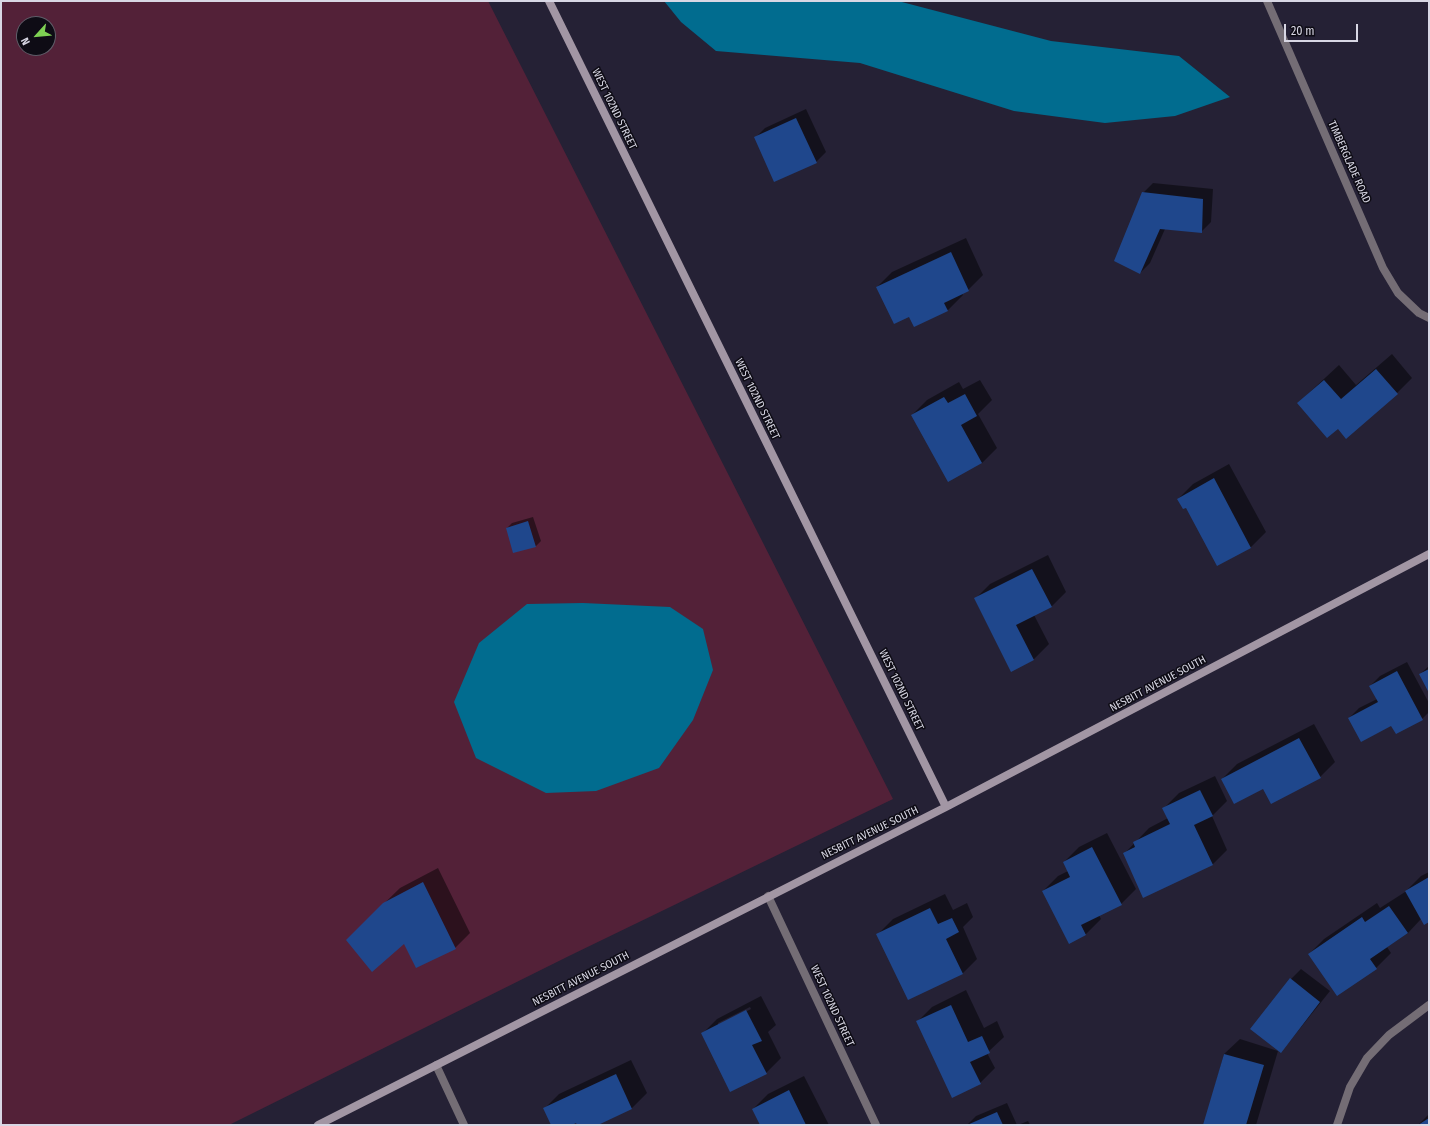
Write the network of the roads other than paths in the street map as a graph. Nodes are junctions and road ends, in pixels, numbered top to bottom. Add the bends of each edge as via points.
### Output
1 (549, 1) edge
2 (1267, 1) edge
3 (1429, 318) edge
4 (1429, 554) edge
5 (946, 807) junction
6 (768, 896) junction
7 (1429, 1005) edge
8 (436, 1065) junction
9 (318, 1125) edge
10 (464, 1125) edge
11 (876, 1125) edge
12 (1337, 1125) edge

1 - 5 street, WEST 102ND STREET
2 - 3 street, TIMBERGLADE ROAD via 1383,268 1398,293 1419,313
4 - 5 street, NESBITT AVENUE SOUTH
5 - 6 street, NESBITT AVENUE SOUTH
6 - 8 street, NESBITT AVENUE SOUTH
6 - 11 street, WEST 102ND STREET
7 - 12 street via 1389,1035 1367,1058 1350,1087
8 - 9 street, NESBITT AVENUE SOUTH
8 - 10 street

